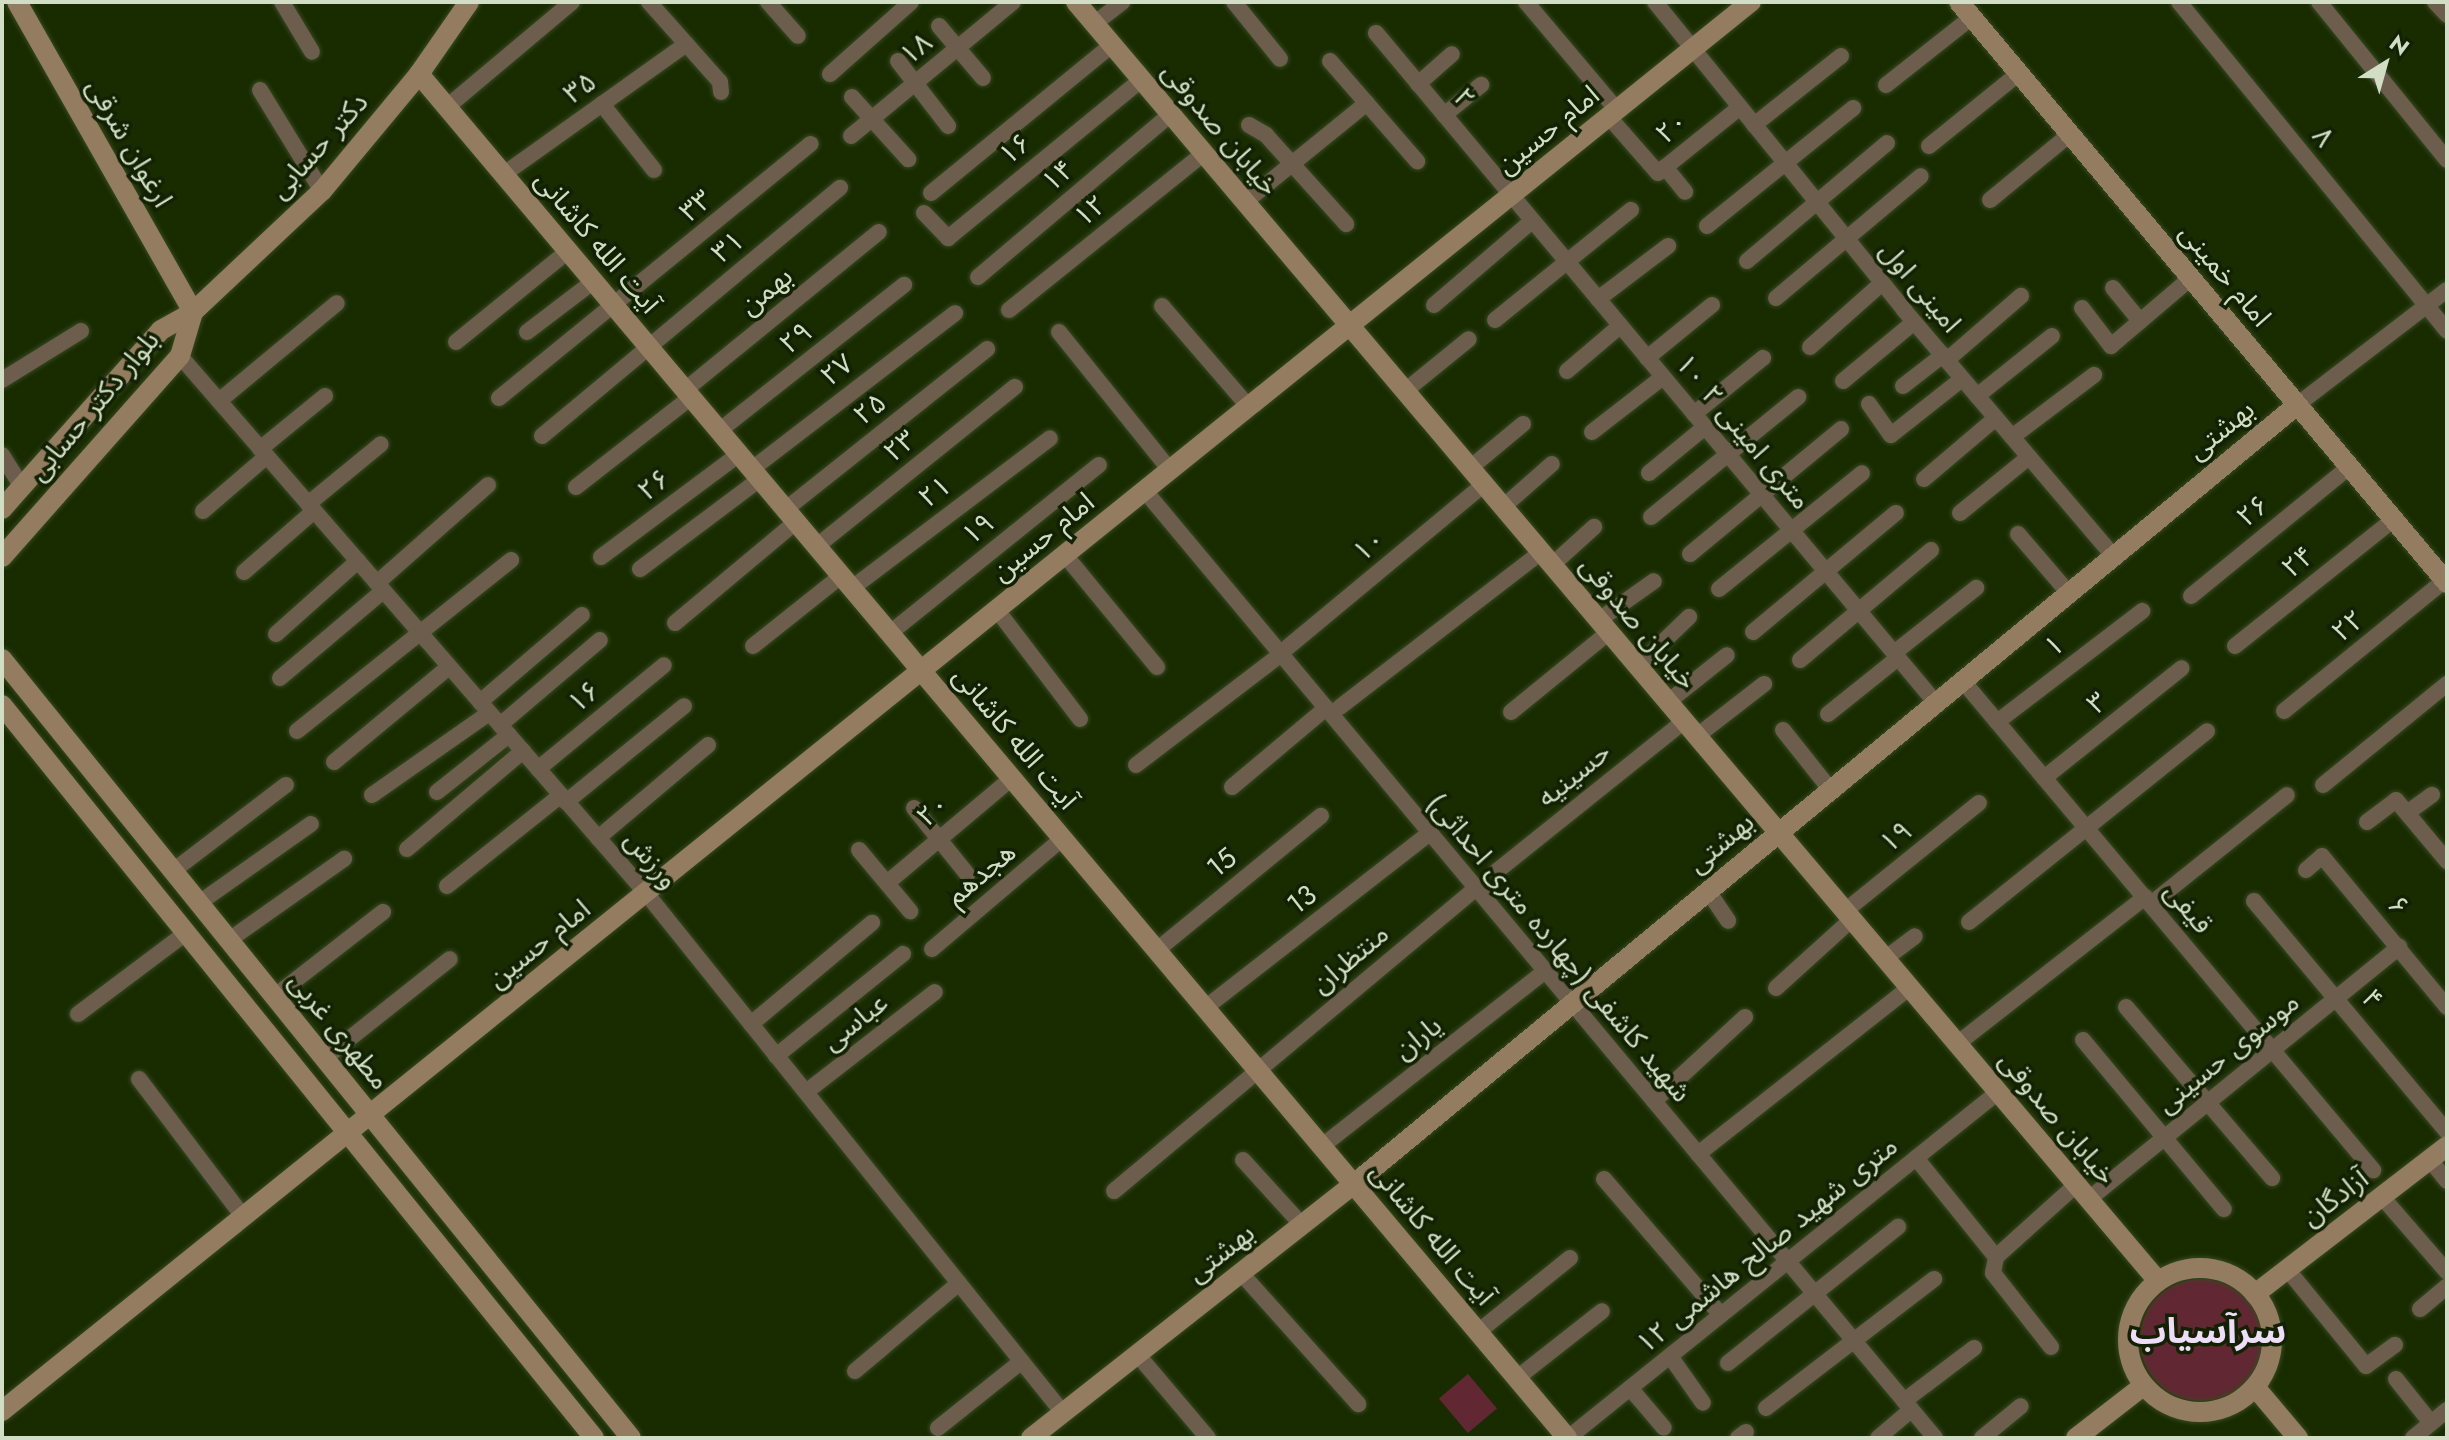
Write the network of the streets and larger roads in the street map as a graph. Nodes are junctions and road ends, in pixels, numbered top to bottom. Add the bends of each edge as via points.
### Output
1 (17, 2) edge
2 (282, 2) edge
3 (469, 2) edge
4 (572, 2) edge
5 (649, 2) edge
6 (768, 2) edge
7 (911, 2) edge
8 (1013, 2) edge
9 (1076, 2) edge
10 (1122, 2) edge
11 (1234, 2) edge
12 (1526, 2) edge
13 (1655, 2) edge
14 (1751, 2) edge
15 (2179, 2) edge
16 (2319, 2) edge
17 (2435, 2) edge
18 (1966, 10) edge
19 (2447, 15) edge
20 (1094, 24) junction
21 (939, 26) dead end
22 (1376, 33) dead end
23 (798, 36) dead end
24 (686, 44) junction
25 (1112, 45) junction
26 (958, 48) junction
27 (1693, 49) junction
28 (312, 52) dead end
29 (1452, 54) dead end
30 (1841, 56) dead end
31 (1280, 59) dead end
32 (898, 61) dead end
33 (1330, 61) dead end
34 (2019, 73) junction
35 (419, 74) junction
36 (830, 74) dead end
37 (983, 78) dead end
38 (1141, 80) junction
39 (915, 83) junction
40 (1418, 84) junction
41 (1481, 85) dead end
42 (1886, 85) dead end
43 (260, 90) dead end
44 (721, 92) dead end
45 (852, 97) dead end
46 (1367, 103) junction
47 (602, 104) junction
48 (447, 107) junction
49 (1740, 107) junction
50 (1853, 108) dead end
51 (1171, 114) junction
52 (1613, 114) junction
53 (1444, 115) junction
54 (872, 119) junction
55 (1249, 125) dead end
56 (1754, 125) junction
57 (948, 126) dead end
58 (2070, 134) junction
59 (851, 136) dead end
60 (1887, 143) dead end
61 (810, 144) dead end
62 (1929, 146) dead end
63 (1204, 153) junction
64 (908, 159) dead end
65 (2447, 160) edge
66 (1417, 161) dead end
67 (1292, 164) junction
68 (1786, 164) junction
69 (1665, 167) junction
70 (654, 170) dead end
71 (504, 174) junction
72 (1921, 176) dead end
73 (840, 188) dead end
74 (322, 191) junction
75 (1685, 192) dead end
76 (931, 193) dead end
77 (1511, 195) junction
78 (1990, 200) dead end
79 (1245, 202) junction
80 (1816, 202) junction
81 (1631, 210) dead end
82 (924, 213) dead end
83 (1532, 221) junction
84 (1346, 224) dead end
85 (1707, 226) dead end
86 (879, 232) dead end
87 (1845, 238) junction
88 (1668, 246) dead end
89 (568, 251) junction
90 (1565, 260) junction
91 (1747, 261) dead end
92 (978, 277) dead end
93 (2191, 278) junction
94 (594, 281) junction
95 (1882, 283) junction
96 (904, 285) dead end
97 (2113, 288) dead end
98 (2447, 290) edge
99 (2021, 296) dead end
100 (1776, 298) dead end
101 (1598, 299) junction
102 (337, 303) dead end
103 (1434, 305) dead end
104 (1712, 305) dead end
105 (2427, 305) junction
106 (1162, 306) dead end
107 (615, 307) junction
108 (2082, 308) dead end
109 (1009, 310) dead end
110 (193, 312) junction
111 (955, 313) dead end
112 (1495, 320) dead end
113 (2140, 321) junction
114 (1914, 322) junction
115 (1350, 326) junction
116 (1620, 326) junction
117 (81, 331) dead end
118 (2447, 331) edge
119 (527, 332) dead end
120 (1059, 332) dead end
121 (2052, 336) dead end
122 (1469, 339) dead end
123 (456, 342) dead end
124 (649, 347) junction
125 (1810, 347) dead end
126 (987, 349) dead end
127 (180, 356) junction
128 (1647, 358) junction
129 (1763, 358) dead end
130 (1945, 358) junction
131 (1567, 371) dead end
132 (2094, 375) dead end
133 (1663, 377) junction
134 (1962, 379) junction
135 (2, 380) edge
136 (1843, 381) dead end
137 (1903, 386) dead end
138 (1015, 387) dead end
139 (1405, 391) junction
140 (688, 393) junction
141 (325, 396) dead end
142 (1977, 396) junction
143 (1798, 397) dead end
144 (499, 398) dead end
145 (219, 401) junction
146 (1869, 404) dead end
147 (2297, 405) junction
148 (1249, 407) junction
149 (1694, 414) junction
150 (1996, 418) junction
151 (1523, 424) dead end
152 (1705, 427) junction
153 (1841, 429) dead end
154 (719, 431) junction
155 (1592, 432) dead end
156 (542, 436) dead end
157 (2012, 437) junction
158 (1050, 438) dead end
159 (381, 444) dead end
160 (263, 452) junction
161 (1727, 453) junction
162 (2, 455) edge
163 (2029, 457) junction
164 (1552, 464) dead end
165 (1099, 465) dead end
166 (2349, 467) junction
167 (750, 468) junction
168 (1470, 468) junction
169 (1170, 470) junction
170 (1649, 473) dead end
171 (1862, 473) dead end
172 (1924, 479) dead end
173 (1484, 484) junction
174 (488, 485) dead end
175 (21, 486) junction
176 (576, 487) dead end
177 (1145, 491) junction
178 (1762, 495) junction
179 (311, 507) junction
180 (1503, 507) junction
181 (2, 509) edge
182 (203, 511) dead end
183 (1896, 513) dead end
184 (1960, 513) dead end
185 (791, 515) junction
186 (1651, 517) dead end
187 (2393, 520) junction
188 (1594, 527) dead end
189 (1792, 531) junction
190 (2018, 534) dead end
191 (817, 546) junction
192 (1931, 550) dead end
193 (1690, 554) dead end
194 (2112, 554) junction
195 (1065, 555) junction
196 (2, 557) edge
197 (601, 557) dead end
198 (1547, 558) junction
199 (511, 560) dead end
200 (358, 561) junction
201 (640, 569) dead end
202 (1826, 571) junction
203 (244, 572) dead end
204 (1654, 581) dead end
205 (847, 582) junction
206 (2446, 582) edge
207 (380, 587) junction
208 (1976, 588) dead end
209 (1719, 589) dead end
210 (2067, 591) junction
211 (2191, 596) dead end
212 (997, 610) junction
213 (1858, 610) junction
214 (2142, 611) dead end
215 (582, 615) dead end
216 (1689, 617) dead end
217 (675, 623) dead end
218 (1604, 626) junction
219 (419, 632) junction
220 (1753, 632) dead end
221 (890, 633) junction
222 (276, 634) dead end
223 (600, 640) dead end
224 (753, 646) dead end
225 (2235, 646) dead end
226 (1284, 651) junction
227 (1727, 655) dead end
228 (1896, 655) junction
229 (2, 659) edge
230 (1800, 660) dead end
231 (664, 665) dead end
232 (1638, 666) junction
233 (449, 667) junction
234 (1157, 667) dead end
235 (2182, 668) dead end
236 (922, 671) junction
237 (280, 678) dead end
238 (1962, 680) junction
239 (1764, 684) dead end
240 (2447, 684) edge
241 (1668, 702) junction
242 (1935, 702) junction
243 (2, 705) edge
244 (684, 706) dead end
245 (1333, 708) junction
246 (2284, 711) dead end
247 (1511, 712) dead end
248 (1828, 714) dead end
249 (495, 719) junction
250 (1080, 719) dead end
251 (1997, 722) junction
252 (1691, 728) junction
253 (1783, 730) dead end
254 (297, 731) dead end
255 (2207, 731) dead end
256 (708, 745) dead end
257 (523, 751) junction
258 (334, 762) dead end
259 (1136, 765) dead end
260 (538, 769) junction
261 (1012, 778) junction
262 (2044, 778) junction
263 (286, 785) dead end
264 (2323, 785) dead end
265 (1232, 787) dead end
266 (1830, 789) junction
267 (437, 792) dead end
268 (372, 795) dead end
269 (2287, 795) dead end
270 (2432, 795) dead end
271 (564, 798) junction
272 (1979, 803) dead end
273 (914, 808) dead end
274 (2407, 813) junction
275 (1321, 816) dead end
276 (2367, 822) dead end
277 (311, 824) dead end
278 (2087, 829) junction
279 (1778, 832) junction
280 (2447, 832) edge
281 (1430, 833) junction
282 (598, 838) junction
283 (1063, 838) junction
284 (939, 839) junction
285 (2433, 844) junction
286 (407, 849) dead end
287 (859, 850) dead end
288 (344, 859) dead end
289 (2447, 861) edge
290 (2306, 870) dead end
291 (173, 871) junction
292 (1497, 871) dead end
293 (967, 874) dead end
294 (887, 883) junction
295 (447, 886) dead end
296 (1476, 888) junction
297 (1708, 891) junction
298 (646, 893) junction
299 (2148, 900) junction
300 (2254, 901) dead end
301 (199, 903) junction
302 (910, 911) dead end
303 (383, 912) dead end
304 (1849, 915) junction
305 (1728, 921) dead end
306 (1969, 922) dead end
307 (872, 923) dead end
308 (186, 933) junction
309 (1915, 936) dead end
310 (229, 940) junction
311 (2399, 947) junction
312 (932, 949) dead end
313 (1157, 950) junction
314 (903, 954) dead end
315 (1886, 958) junction
316 (450, 959) dead end
317 (1545, 971) junction
318 (1910, 987) junction
319 (1776, 988) dead end
320 (935, 992) dead end
321 (275, 996) junction
322 (2337, 998) junction
323 (1572, 1004) junction
324 (2126, 1007) dead end
325 (2447, 1007) edge
326 (1205, 1008) junction
327 (78, 1014) dead end
328 (1745, 1017) dead end
329 (751, 1024) junction
330 (2083, 1040) dead end
331 (1957, 1044) junction
332 (2274, 1049) junction
333 (776, 1056) junction
334 (325, 1058) junction
335 (1257, 1069) junction
336 (139, 1079) dead end
337 (806, 1092) junction
338 (1998, 1092) junction
339 (1654, 1101) junction
340 (2208, 1102) junction
341 (371, 1116) junction
342 (2447, 1132) edge
343 (349, 1135) junction
344 (2164, 1138) junction
345 (1322, 1146) junction
346 (2447, 1146) edge
347 (1698, 1154) junction
348 (1916, 1158) junction
349 (1243, 1160) dead end
350 (2430, 1160) junction
351 (2373, 1170) dead end
352 (2272, 1178) dead end
353 (1604, 1179) dead end
354 (2447, 1181) edge
355 (1354, 1184) junction
356 (1114, 1191) dead end
357 (2083, 1192) junction
358 (2383, 1198) junction
359 (2224, 1209) dead end
360 (244, 1218) junction
361 (1302, 1225) junction
362 (1898, 1227) dead end
363 (1996, 1257) junction
364 (1570, 1258) dead end
365 (1787, 1261) junction
366 (2287, 1269) junction
367 (2447, 1272) edge
368 (1241, 1273) junction
369 (1934, 1279) dead end
370 (2158, 1281) junction
371 (959, 1283) junction
372 (2447, 1286) edge
373 (1815, 1294) junction
374 (2255, 1294) junction
375 (2420, 1309) dead end
376 (1602, 1311) dead end
377 (1721, 1315) junction
378 (1478, 1332) junction
379 (1851, 1338) junction
380 (2395, 1345) dead end
381 (2051, 1347) dead end
382 (1974, 1348) dead end
383 (1137, 1354) junction
384 (1670, 1356) junction
385 (1022, 1361) junction
386 (1728, 1363) dead end
387 (855, 1371) dead end
388 (1517, 1378) junction
389 (2396, 1379) dead end
390 (2143, 1386) junction
391 (2255, 1387) junction
392 (1630, 1388) junction
393 (1703, 1403) dead end
394 (1358, 1404) dead end
395 (1908, 1406) junction
396 (2021, 1406) dead end
397 (1766, 1408) dead end
398 (2447, 1410) edge
399 (2, 1411) edge
400 (1063, 1413) junction
401 (2431, 1423) junction
402 (938, 1428) dead end
403 (1664, 1428) dead end
404 (2085, 1435) edge
405 (594, 1438) edge
406 (631, 1438) edge
407 (1031, 1438) edge
408 (1208, 1438) edge
409 (1567, 1438) edge
410 (1878, 1438) edge
411 (1935, 1438) edge
412 (1982, 1438) edge
413 (2298, 1438) edge
414 (2413, 1438) edge

1 - 110 street, ارغوان شرقی
2 - 28 street
3 - 35 street, دکتر حسابی
4 - 48 street
5 - 24 street
6 - 23 street
7 - 36 street
8 - 26 street, ۱۸
9 - 20 street, خیابان صدوقی
10 - 20 street
11 - 31 street
12 - 52 street
13 - 27 street
14 - 27 street, امام حسین
15 - 105 street, ۸
16 - 65 street
17 - 19 street
18 - 34 street, امام خمینی
18 - 42 street
20 - 25 street, خیابان صدوقی
21 - 26 street
22 - 40 street, ۲
24 - 44 street via 720,82
24 - 47 street, ۳۵
25 - 38 street, خیابان صدوقی
25 - 76 street
26 - 37 street
26 - 39 street, ۱۸
27 - 49 street, امینی اول
27 - 52 street, امام حسین
29 - 40 street
30 - 56 street
32 - 39 street
33 - 46 street
34 - 58 street, امام خمینی
34 - 62 street
35 - 48 street, آیت الله کاشانی
35 - 74 street, دکتر حسابی
38 - 51 street, خیابان صدوقی
38 - 82 street, ۱۶ via 948,238
39 - 54 street, ۱۸
39 - 57 street
40 - 53 street, ۲
41 - 53 street
43 - 74 street
45 - 54 street
46 - 66 street
46 - 67 street
47 - 70 street
47 - 71 street, ۳۵
48 - 71 street, آیت الله کاشانی
49 - 56 street, امینی اول
49 - 69 street, ۲۰
50 - 68 street
51 - 63 street, خیابان صدوقی
51 - 92 street, ۱۴
52 - 69 street, ۲۰ via 1643,161 1658,173
52 - 77 street, امام حسین
53 - 77 street, ۲
54 - 59 street, ۱۸
54 - 64 street
55 - 67 street via 1266,135
56 - 68 street, امینی اول
58 - 78 street
58 - 93 street, امام خمینی
60 - 80 street
61 - 107 street, ۳۳
63 - 79 street, خیابان صدوقی
63 - 109 street, ۱۲
67 - 79 street
67 - 84 street
68 - 80 street, امینی اول
68 - 85 street
69 - 75 street
71 - 89 street, آیت الله کاشانی
72 - 87 street
73 - 124 street, ۳۱
74 - 110 street, دکتر حسابی
77 - 83 street, ۱۰ متری امینی ۲
77 - 115 street, امام حسین
79 - 115 street, خیابان صدوقی
80 - 87 street, امینی اول
80 - 91 street
81 - 90 street
83 - 90 street, ۱۰ متری امینی ۲
83 - 103 street
86 - 140 street, بهمن
87 - 95 street, امینی اول
87 - 100 street
88 - 101 street
89 - 94 street, آیت الله کاشانی
89 - 123 street
90 - 101 street, ۱۰ متری امینی ۲
90 - 112 street
93 - 113 street
93 - 147 street, امام خمینی
94 - 107 street, آیت الله کاشانی
94 - 119 street
95 - 114 street, امینی اول
95 - 125 street
96 - 154 street, ۲۹
97 - 113 street
98 - 105 street, بهشتی
99 - 130 street
101 - 116 street, ۱۰ متری امینی ۲
102 - 145 street
104 - 128 street
105 - 118 street, ۸
105 - 147 street, بهشتی
106 - 148 street
107 - 124 street, آیت الله کاشانی
107 - 144 street, ۳۳
108 - 113 street via 2111,346
110 - 127 street, بلوار دکتر حسابی
110 - 175 street, بلوار دکتر حسابی via 161,330
111 - 167 street, ۲۷
114 - 130 street, امینی اول
114 - 136 street
115 - 139 street, خیابان صدوقی
115 - 148 street, امام حسین
116 - 128 street, ۱۰ متری امینی ۲
116 - 131 street
117 - 135 street
120 - 169 street
121 - 142 street
122 - 139 street
124 - 140 street, آیت الله کاشانی
124 - 156 street, ۳۱
126 - 185 street, ۲۵
127 - 145 street, ورزش
127 - 196 street, بلوار دکتر حسابی
128 - 133 street, ۱۰ متری امینی ۲
129 - 149 street
130 - 134 street, امینی اول
130 - 137 street
132 - 157 street
133 - 149 street, ۱۰ متری امینی ۲
133 - 155 street
134 - 142 street, امینی اول
134 - 146 street via 1891,435
138 - 191 street, ۲۳
139 - 168 street, خیابان صدوقی
140 - 154 street, آیت الله کاشانی
140 - 176 street, بهمن
141 - 160 street
142 - 150 street, امینی اول
143 - 161 street
145 - 160 street, ورزش
147 - 166 street, امام خمینی
147 - 194 street, بهشتی
148 - 169 street, امام حسین
149 - 152 street, ۱۰ متری امینی ۲
150 - 157 street, امینی اول
150 - 172 street
151 - 168 street
152 - 161 street, ۱۰ متری امینی ۲
152 - 170 street
153 - 178 street
154 - 167 street, آیت الله کاشانی
157 - 163 street, امینی اول
158 - 205 street, ۲۱
159 - 179 street
160 - 179 street, ورزش
160 - 182 street
161 - 178 street, ۱۰ متری امینی ۲
161 - 186 street
162 - 175 street
163 - 184 street
163 - 194 street, امینی اول
164 - 180 street
165 - 221 street, ۱۹
166 - 187 street, امام خمینی
166 - 211 street, ۲۶
167 - 185 street, آیت الله کاشانی
167 - 197 street, ۲۶
167 - 201 street
168 - 173 street, خیابان صدوقی
169 - 177 street, امام حسین
171 - 189 street
173 - 180 street, خیابان صدوقی
173 - 226 street, ۱۰
174 - 207 street
175 - 181 street, بلوار دکتر حسابی
177 - 195 street, امام حسین
177 - 226 street, شهید کاشفی (چهارده متری احداثی)
178 - 189 street, ۱۰ متری امینی ۲
178 - 193 street
179 - 200 street, ورزش
179 - 203 street
180 - 198 street, خیابان صدوقی
183 - 202 street
185 - 191 street, آیت الله کاشانی
185 - 217 street
187 - 206 street, امام خمینی
187 - 225 street, ۲۴
188 - 198 street
189 - 202 street, ۱۰ متری امینی ۲
189 - 209 street
190 - 210 street
191 - 205 street, آیت الله کاشانی
192 - 213 street
194 - 210 street, بهشتی
195 - 212 street, امام حسین
195 - 234 street
198 - 218 street, خیابان صدوقی
198 - 245 street via 1438,629
199 - 219 street
200 - 207 street, ورزش
200 - 222 street
202 - 213 street, ۱۰ متری امینی ۲
202 - 220 street
204 - 218 street
205 - 221 street, آیت الله کاشانی
205 - 224 street
206 - 246 street, ۲۲
207 - 219 street, ورزش
207 - 237 street
208 - 228 street
210 - 238 street, بهشتی
212 - 236 street, امام حسین
212 - 250 street
213 - 228 street, ۱۰ متری امینی ۲
213 - 230 street
214 - 251 street, ۱
215 - 249 street
216 - 232 street
218 - 232 street, خیابان صدوقی
218 - 247 street
219 - 233 street, ورزش
219 - 254 street
221 - 236 street, آیت الله کاشانی
223 - 249 street
226 - 245 street, شهید کاشفی (چهارده متری احداثی)
226 - 259 street, ۱۰
227 - 241 street
228 - 242 street, ۱۰ متری امینی ۲
228 - 248 street
229 - 291 street, مطهری غربی
231 - 260 street, ۱۶
232 - 241 street, خیابان صدوقی
233 - 249 street, ورزش
233 - 258 street
235 - 262 street, ۳
236 - 261 street, آیت الله کاشانی
236 - 298 street, امام حسین
238 - 242 street, بهشتی
238 - 251 street, قیفی
239 - 252 street
240 - 264 street
241 - 252 street, خیابان صدوقی
242 - 266 street, بهشتی
243 - 308 street, مطهری غربی
244 - 271 street
245 - 265 street
245 - 281 street, شهید کاشفی (چهارده متری احداثی)
249 - 257 street, ورزش
249 - 267 street
249 - 268 street
251 - 262 street, قیفی
252 - 279 street, خیابان صدوقی
252 - 292 street, حسینیه
253 - 266 street
255 - 278 street
256 - 282 street
257 - 260 street, ورزش
257 - 286 street
260 - 271 street, ورزش
261 - 283 street, آیت الله کاشانی
261 - 284 street, ۲۰
262 - 278 street, قیفی
263 - 291 street
266 - 279 street, بهشتی
269 - 299 street
270 - 274 street
271 - 282 street, ورزش
271 - 295 street
272 - 304 street, ۱۹
273 - 284 street
274 - 276 street via 2396,800
274 - 285 street
275 - 313 street, 15
277 - 301 street
278 - 299 street, قیفی
278 - 306 street
279 - 297 street, بهشتی
279 - 304 street, خیابان صدوقی
280 - 285 street
281 - 296 street, شهید کاشفی (چهارده متری احداثی)
281 - 326 street, 13
282 - 298 street, ورزش
283 - 312 street, هجدهم
283 - 313 street, آیت الله کاشانی
284 - 293 street
284 - 294 street, ۲۰
285 - 289 street
287 - 294 street
288 - 310 street
290 - 311 street, ۶ via 2322,856
291 - 301 street, مطهری غربی
294 - 302 street
296 - 317 street, شهید کاشفی (چهارده متری احداثی)
296 - 335 street, منتظران
297 - 305 street
297 - 323 street, بهشتی
298 - 329 street, ورزش
298 - 341 street, امام حسین
299 - 331 street
299 - 332 street, قیفی
300 - 322 street, ۴
301 - 310 street, مطهری غربی
303 - 321 street
304 - 315 street, خیابان صدوقی
304 - 319 street, ۱۹
307 - 329 street
308 - 327 street
308 - 343 street, مطهری غربی
309 - 315 street
310 - 321 street, مطهری غربی
311 - 322 street, موسوی حسینی
311 - 325 street, ۶
313 - 326 street, آیت الله کاشانی
314 - 333 street
315 - 318 street, خیابان صدوقی
316 - 334 street
317 - 323 street, شهید کاشفی (چهارده متری احداثی)
317 - 345 street, یاران
318 - 331 street, خیابان صدوقی
318 - 347 street
320 - 337 street, عباسی
321 - 334 street, مطهری غربی
322 - 332 street, موسوی حسینی
322 - 342 street, ۴
323 - 339 street, شهید کاشفی (چهارده متری احداثی)
323 - 355 street, بهشتی
324 - 340 street
326 - 335 street, آیت الله کاشانی
328 - 339 street
329 - 333 street, ورزش
330 - 344 street
331 - 338 street, خیابان صدوقی
332 - 340 street, موسوی حسینی
332 - 351 street, قیفی
333 - 337 street, ورزش
334 - 341 street, مطهری غربی
335 - 345 street, آیت الله کاشانی
335 - 356 street, منتظران
336 - 360 street
337 - 371 street, ورزش
338 - 348 street, ۱۲ متری شهید صالح هاشمی
338 - 357 street, خیابان صدوقی
339 - 347 street, شهید کاشفی (چهارده متری احداثی)
340 - 344 street, موسوی حسینی
340 - 352 street
341 - 343 street, امام حسین
341 - 406 street, مطهری غربی
343 - 360 street
343 - 405 street, مطهری غربی
344 - 357 street, موسوی حسینی
344 - 359 street
345 - 355 street, آیت الله کاشانی
346 - 350 street, آزادگان
347 - 365 street, شهید کاشفی (چهارده متری احداثی)
348 - 363 street
348 - 365 street, ۱۲ متری شهید صالح هاشمی
349 - 361 street
350 - 354 street
350 - 358 street, آزادگان
353 - 377 street
355 - 361 street, بهشتی
355 - 378 street, آیت الله کاشانی
357 - 363 street, موسوی حسینی
357 - 370 street, خیابان صدوقی
358 - 366 street, آزادگان
358 - 367 street
360 - 399 street
361 - 368 street, بهشتی
362 - 373 street
363 - 381 street via 1993,1273
364 - 378 street
365 - 373 street, شهید کاشفی (چهارده متری احداثی)
365 - 377 street, ۱۲ متری شهید صالح هاشمی
366 - 374 street, آزادگان
366 - 380 street via 2366,1366
368 - 383 street, بهشتی
368 - 394 street
369 - 379 street
370 - 374 street via 2198,1268 2229,1275
370 - 390 street via 2144,1294 2128,1330 2133,1369
371 - 385 street, ورزش
371 - 387 street
372 - 375 street
373 - 379 street, شهید کاشفی (چهارده متری احداثی)
373 - 386 street
374 - 391 street via 2266,1311 2272,1350
376 - 388 street
377 - 384 street, ۱۲ متری شهید صالح هاشمی
378 - 388 street, آیت الله کاشانی
379 - 395 street, شهید کاشفی (چهارده متری احداثی)
379 - 397 street
382 - 395 street
383 - 400 street, بهشتی
383 - 408 street
384 - 392 street, ۱۲ متری شهید صالح هاشمی
384 - 393 street
385 - 400 street, ورزش
385 - 402 street
388 - 409 street, آیت الله کاشانی
389 - 401 street
390 - 391 street via 2178,1409 2199,1413 2220,1410
390 - 404 street
391 - 413 street
392 - 403 street
392 - 409 street, ۱۲ متری شهید صالح هاشمی
395 - 410 street
395 - 411 street, شهید کاشفی (چهارده متری احداثی)
396 - 412 street
398 - 401 street
400 - 407 street, بهشتی
401 - 414 street

